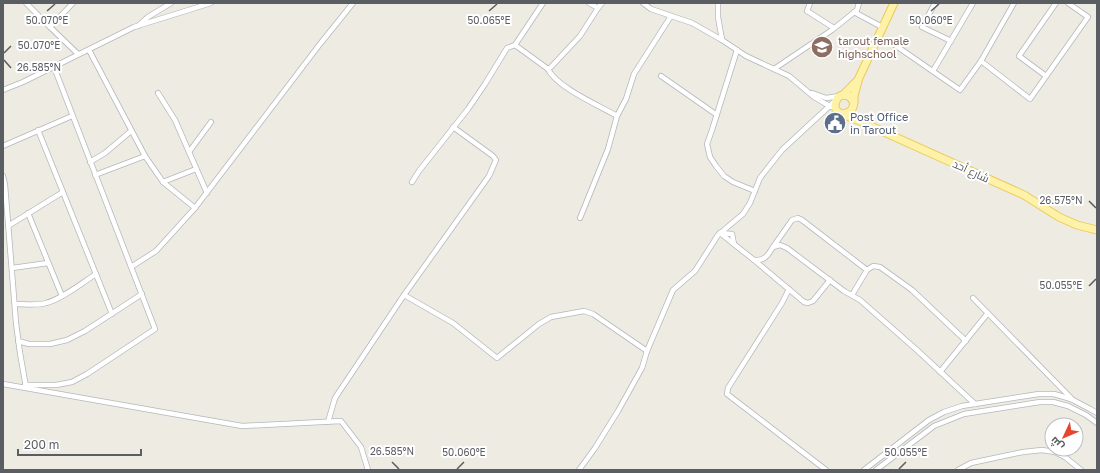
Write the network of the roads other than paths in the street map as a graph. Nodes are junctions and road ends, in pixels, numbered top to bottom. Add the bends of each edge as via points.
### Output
1 (26, 3) edge
2 (73, 3) edge
3 (171, 3) edge
4 (211, 3) edge
5 (353, 3) edge
6 (543, 3) edge
7 (589, 3) edge
8 (602, 3) edge
9 (643, 3) edge
10 (718, 3) edge
11 (810, 3) edge
12 (859, 3) edge
13 (894, 3) edge
14 (936, 3) edge
15 (973, 3) edge
16 (1014, 3) edge
17 (1056, 3) edge
18 (1068, 3) edge
19 (598, 8) junction
20 (854, 12) junction
21 (672, 16) junction
22 (50, 27) junction
23 (137, 27) junction
24 (882, 27) junction
25 (834, 28) junction
26 (722, 40) junction
27 (876, 41) junction
28 (951, 41) junction
29 (515, 45) junction
30 (89, 50) junction
31 (737, 50) junction
32 (78, 54) junction
33 (981, 61) junction
34 (54, 67) junction
35 (548, 69) junction
36 (774, 69) junction
37 (933, 71) junction
38 (661, 76) dead end
39 (1046, 76) junction
40 (858, 80) junction
41 (3, 90) edge
42 (810, 92) junction
43 (158, 93) dead end
44 (840, 97) junction
45 (820, 101) junction
46 (854, 105) junction
47 (829, 106) junction
48 (839, 111) junction
49 (822, 112) junction
50 (717, 115) junction
51 (72, 116) junction
52 (617, 116) junction
53 (211, 122) dead end
54 (870, 126) junction
55 (453, 128) junction
56 (38, 130) junction
57 (131, 130) junction
58 (3, 146) edge
59 (188, 152) junction
60 (145, 156) junction
61 (90, 162) junction
62 (196, 169) junction
63 (96, 175) junction
64 (3, 176) edge
65 (163, 182) junction
66 (412, 182) dead end
67 (755, 191) junction
68 (63, 192) junction
69 (206, 193) junction
70 (195, 208) junction
71 (28, 213) junction
72 (580, 218) dead end
73 (8, 226) junction
74 (1097, 230) edge
75 (720, 233) junction
76 (774, 246) junction
77 (754, 260) junction
78 (48, 263) junction
79 (131, 267) junction
80 (12, 268) junction
81 (867, 271) junction
82 (96, 274) junction
83 (830, 280) junction
84 (788, 289) junction
85 (142, 294) junction
86 (404, 295) junction
87 (852, 295) junction
88 (62, 296) junction
89 (973, 298) dead end
90 (15, 304) junction
91 (988, 313) junction
92 (112, 314) junction
93 (966, 340) junction
94 (18, 341) junction
95 (647, 351) junction
96 (940, 372) junction
97 (3, 384) edge
98 (26, 386) junction
99 (1071, 398) junction
100 (975, 404) junction
101 (1090, 409) junction
102 (1097, 413) edge
103 (1089, 417) junction
104 (328, 422) junction
105 (1097, 423) edge
106 (1079, 469) edge
107 (368, 470) edge
108 (579, 470) edge
109 (826, 470) edge
110 (864, 470) edge
111 (878, 470) edge
112 (958, 470) edge

1 - 22 street
2 - 22 street
3 - 23 street
4 - 23 street
5 - 69 street
6 - 29 street
7 - 19 street
8 - 19 street
9 - 21 street via 651,9
10 - 26 street
11 - 25 street via 807,11
12 - 20 street
13 - 24 main road
14 - 28 street via 922,26
15 - 28 street
16 - 33 street
17 - 39 street via 1019,56
18 - 39 street via 1088,17
19 - 35 street via 580,36
20 - 24 street
20 - 25 street
21 - 26 street via 692,23
21 - 52 street via 634,74
22 - 32 street
23 - 30 street
24 - 27 main road
25 - 36 street
26 - 31 street
27 - 37 street via 889,41
27 - 40 main road
28 - 37 street
29 - 35 street
29 - 55 street via 507,48
30 - 32 street
30 - 57 street
31 - 36 street
31 - 50 street
32 - 34 street
33 - 37 street via 960,90
33 - 39 street via 1030,99
34 - 41 street
34 - 51 street
35 - 52 street via 565,87
36 - 42 street via 789,76
38 - 50 street
40 - 44 main road
40 - 46 main road
42 - 44 street via 826,98
42 - 45 street
43 - 59 street via 175,120
44 - 46 main road via 849,96
44 - 47 street
44 - 48 main road via 835,104
45 - 47 street
45 - 49 street
46 - 48 main road via 850,112
46 - 54 main road
47 - 48 street
47 - 49 street
48 - 49 street
48 - 54 main road, شارع أحد
49 - 67 street via 782,150 760,178
50 - 67 street via 707,144 710,157 724,176
51 - 56 street
51 - 61 street
52 - 72 street via 608,149
53 - 59 street
54 - 74 main road, شارع أحد via 1024,195 1059,217
55 - 66 street
55 - 86 street via 496,160 489,176
56 - 58 street
56 - 68 street
57 - 60 street
57 - 61 street via 105,153
59 - 62 street
60 - 63 street
60 - 65 street
61 - 63 street
62 - 65 street
62 - 69 street
63 - 79 street
64 - 73 street
65 - 70 street
67 - 75 street via 743,214
68 - 71 street
68 - 82 street
69 - 70 street
70 - 79 street via 156,251
71 - 73 street
71 - 78 street
73 - 80 street
75 - 77 street
75 - 95 street via 695,271 673,290
76 - 77 street via 766,257 760,261
76 - 81 street via 792,220 798,218
76 - 83 street via 787,248
77 - 84 street
78 - 80 street
78 - 88 street
79 - 85 street
80 - 90 street
81 - 87 street
81 - 93 street via 873,266 880,266 912,290
82 - 88 street
82 - 92 street
83 - 84 street via 813,301 808,303
83 - 87 street
84 - 109 street via 782,303 728,388 727,394
85 - 92 street
85 - 98 street via 155,329 72,382
86 - 95 street via 452,323 497,358 551,317 584,311 593,314
86 - 104 street via 335,398
87 - 96 street
88 - 90 street via 46,303
89 - 91 street
90 - 94 street
91 - 93 street
91 - 99 street
92 - 94 street via 67,340 50,344
93 - 96 street
94 - 98 street
95 - 108 street via 642,368 618,411
96 - 100 street
97 - 98 street
98 - 104 street via 242,426
99 - 100 street via 1039,394
99 - 101 street
100 - 110 street via 944,412 930,420
101 - 102 street
101 - 103 street
103 - 105 street
103 - 111 street via 1068,406 1053,402 964,414 934,426
104 - 107 street via 341,422 361,447
106 - 112 street via 1065,457 1042,450 971,463

